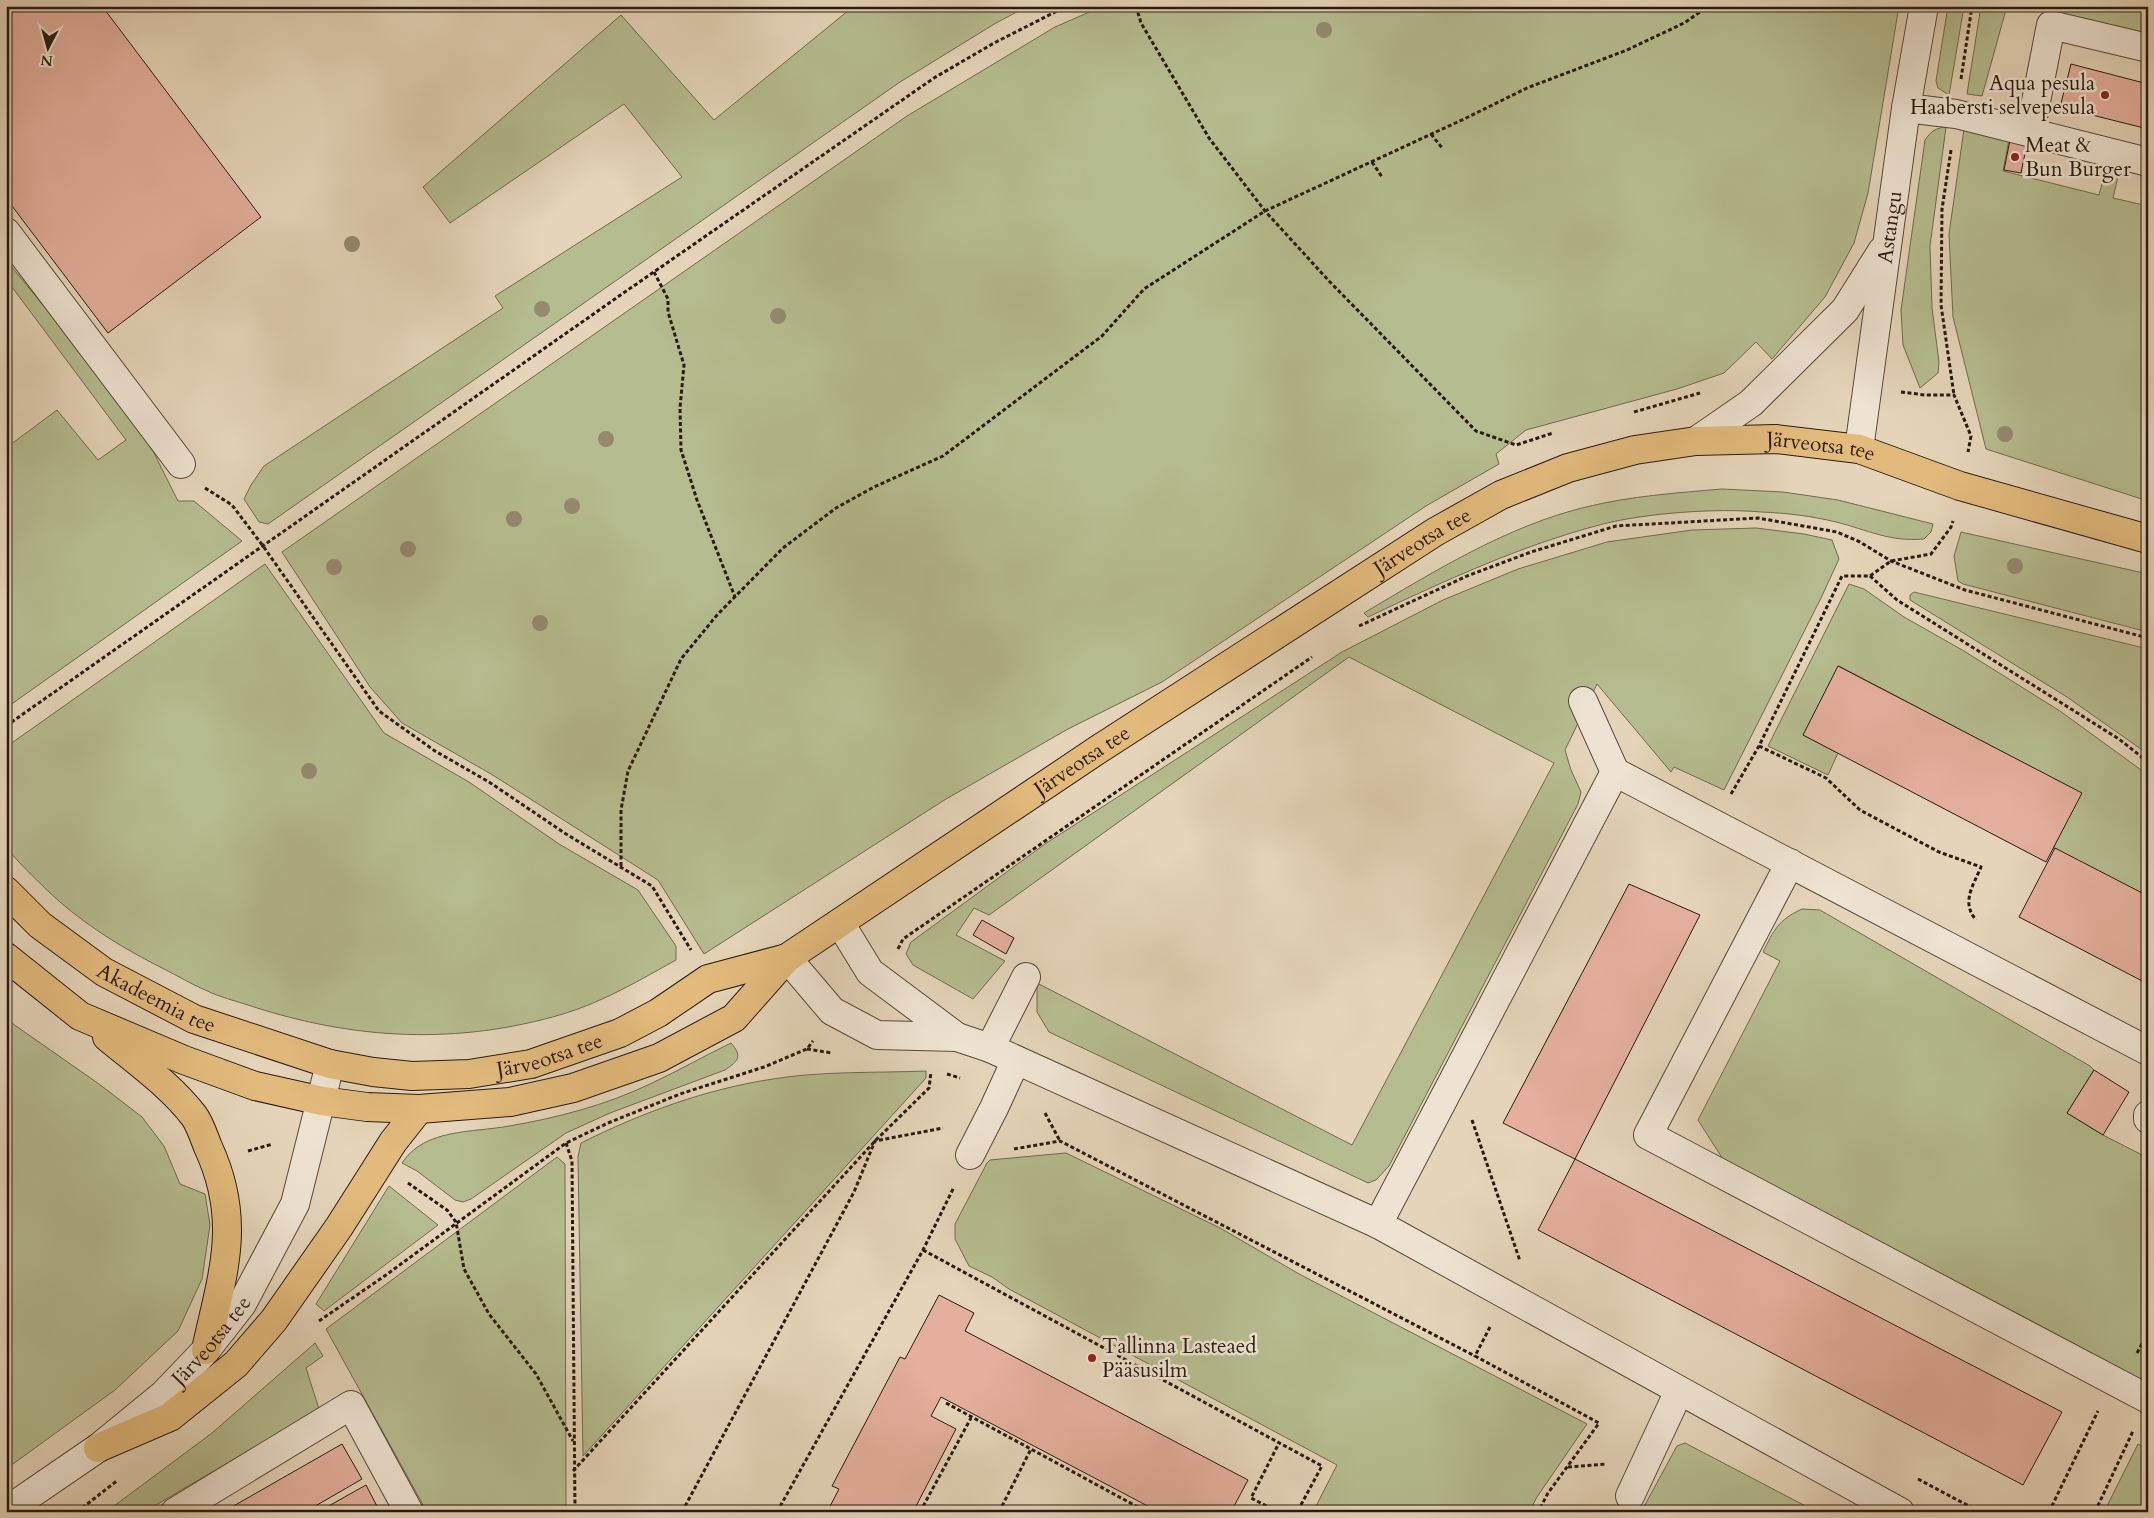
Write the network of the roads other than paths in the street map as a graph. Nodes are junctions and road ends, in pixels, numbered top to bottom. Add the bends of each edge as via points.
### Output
1 (1924, 6) edge
2 (2148, 48) edge
3 (1906, 108) junction
4 (2030, 132) junction
5 (2148, 162) edge
6 (6, 232) edge
7 (1887, 243) junction
8 (1696, 441) junction
9 (1859, 449) junction
10 (181, 464) dead end
11 (2148, 539) edge
12 (1583, 701) dead end
13 (1615, 772) junction
14 (1790, 863) junction
15 (6, 891) edge
16 (840, 923) junction
17 (6, 957) edge
18 (788, 958) junction
19 (1026, 977) dead end
20 (80, 1016) junction
21 (957, 1037) junction
22 (990, 1048) junction
23 (2148, 1051) edge
24 (1016, 1060) junction
25 (330, 1064) junction
26 (322, 1101) junction
27 (419, 1109) junction
28 (973, 1148) road end
29 (1378, 1224) junction
30 (206, 1350) junction
31 (1680, 1392) junction
32 (2148, 1399) edge
33 (98, 1448) junction
34 (1630, 1496) dead end
35 (6, 1511) edge
36 (176, 1512) edge
37 (410, 1512) edge
38 (1900, 1512) edge

1 - 3 street, Astangu
2 - 4 street via 2051,25
3 - 4 street via 1956,114
3 - 7 street, Astangu
4 - 5 street
6 - 10 street
7 - 8 street via 1846,310 1751,403
7 - 9 street, Astangu
8 - 9 main road, Järveotsa tee via 1776,439
8 - 16 main road, Järveotsa tee via 1635,450 1568,468 1501,495 1435,532 1099,749
9 - 11 main road, Järveotsa tee via 1960,486
12 - 13 street
13 - 14 street
13 - 29 street
14 - 23 street
14 - 32 street via 1648,1135
15 - 25 main road, Akadeemia tee via 40,925 104,972 194,1019
16 - 18 main road, Järveotsa tee
16 - 21 street via 870,972
17 - 20 main road, Akadeemia tee
18 - 21 street via 832,1012 877,1035
18 - 25 main road, Järveotsa tee via 708,979 658,1013 620,1033 531,1064 469,1074 412,1076
18 - 27 main road, Järveotsa tee via 734,1018 659,1058 573,1088 510,1102
19 - 22 street
20 - 26 main road, Akadeemia tee via 255,1086
20 - 30 main road via 161,1080 195,1117 216,1162 228,1214 227,1248
21 - 22 street
22 - 24 street
24 - 28 street
24 - 29 street
25 - 26 street, Järveotsa tee
26 - 27 main road, Järveotsa tee
26 - 30 street, Järveotsa tee via 295,1204 242,1304
27 - 33 main road via 393,1142 274,1320 236,1364 170,1417
29 - 31 street
30 - 33 street, Järveotsa tee via 164,1394
31 - 34 street
31 - 38 street
33 - 35 street, Järveotsa tee
36 - 37 street via 351,1404

